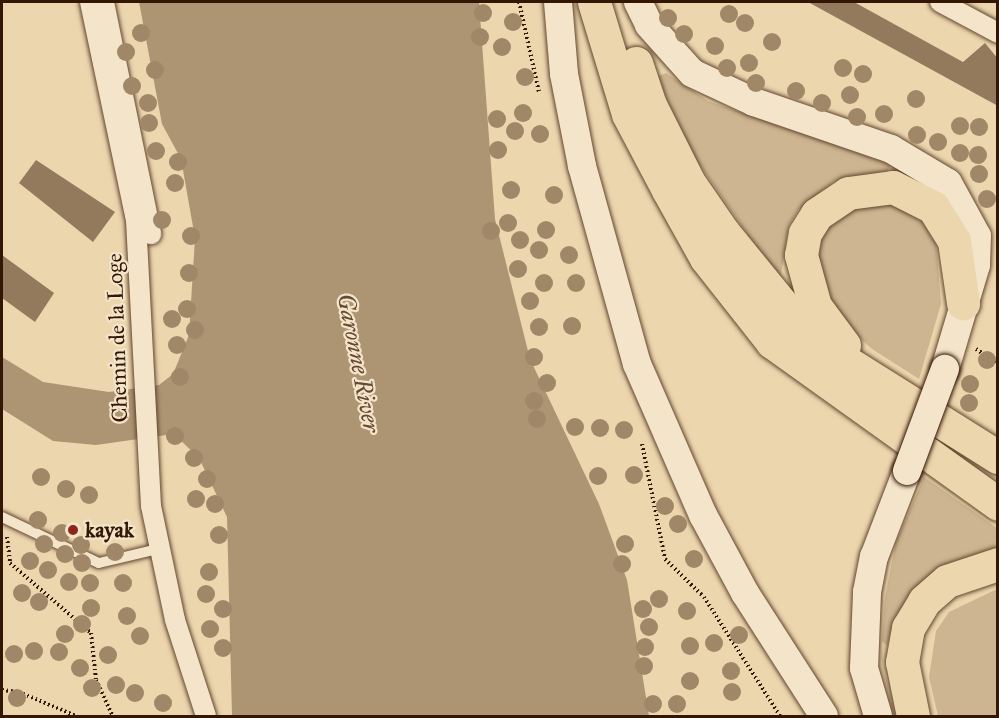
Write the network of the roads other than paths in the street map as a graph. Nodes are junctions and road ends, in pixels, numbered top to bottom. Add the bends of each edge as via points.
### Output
1 (90, 2) edge
2 (104, 2) edge
3 (558, 2) edge
4 (594, 2) edge
5 (615, 2) edge
6 (638, 2) edge
7 (940, 2) edge
8 (998, 33) edge
9 (963, 303) junction
10 (772, 342) junction
11 (146, 352) junction
12 (853, 363) junction
13 (151, 457) junction
14 (998, 457) edge
15 (998, 482) edge
16 (998, 504) edge
17 (3, 518) edge
18 (158, 549) junction
19 (998, 564) edge
20 (193, 672) junction
21 (206, 717) edge
22 (824, 717) edge
23 (878, 717) edge
24 (914, 717) edge

1 - 11 street, Chemin de la Loge via 136,219
2 - 11 street, Chemin de la Loge via 149,214
3 - 22 main road via 564,74 582,166 637,364 708,524
4 - 10 highway via 628,114 706,258
5 - 12 highway via 650,105 688,181 723,232 798,324
6 - 9 main road via 649,25 693,73 754,102 891,149 948,183 976,236 976,265
7 - 8 street
9 - 12 highway via 954,241 933,207 893,187 848,193 817,214 805,233 801,255 815,306
9 - 23 main road, bridge via 945,369 874,557 867,592 864,668
10 - 15 highway
10 - 16 highway
11 - 13 street, Chemin de la Loge
12 - 14 highway
13 - 18 street, Chemin de la Loge
13 - 20 street, Chemin de la Loge
17 - 18 lane via 99,562
18 - 20 street, Chemin de la Loge
19 - 24 highway via 947,581 924,601 908,628 904,688
20 - 21 street, Chemin de la Loge

